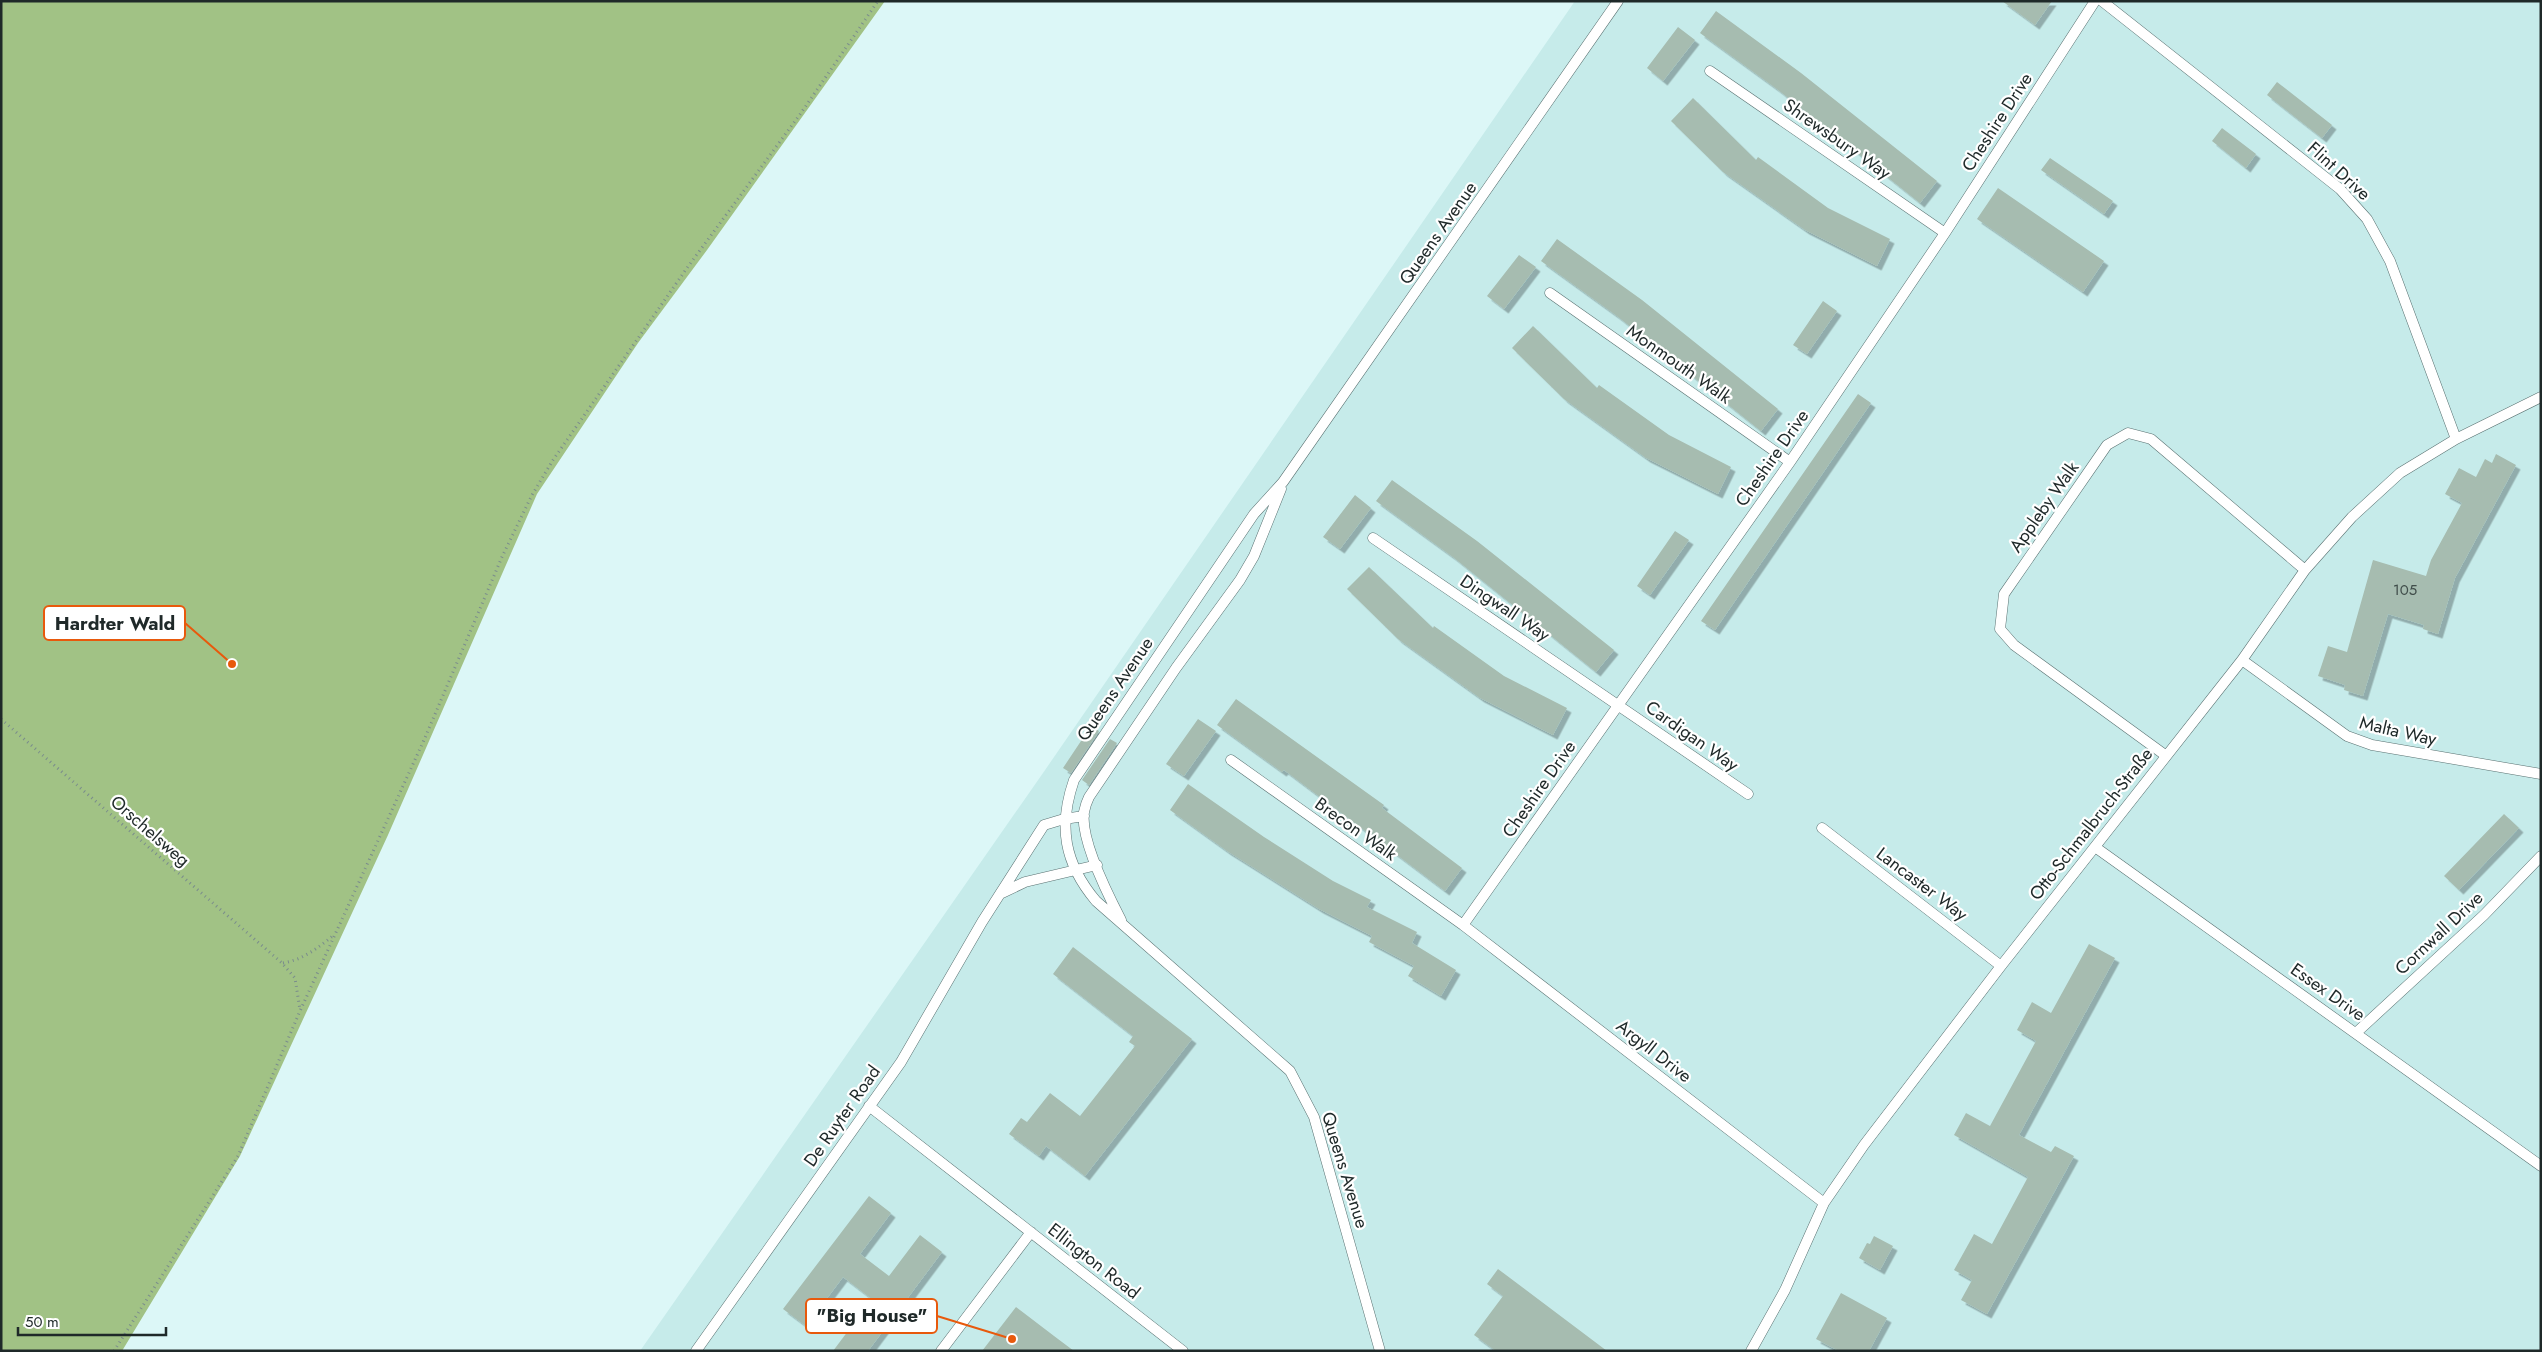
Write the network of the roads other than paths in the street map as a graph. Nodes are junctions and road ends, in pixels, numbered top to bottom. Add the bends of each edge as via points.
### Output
1 (1618, 1) edge
2 (2095, 1) edge
3 (2102, 1) edge
4 (1710, 71) dead end
5 (1945, 233) junction
6 (1550, 294) dead end
7 (2541, 397) edge
8 (2456, 439) junction
9 (1790, 462) junction
10 (1283, 482) junction
11 (1374, 538) dead end
12 (2306, 570) junction
13 (2242, 660) junction
14 (1619, 705) junction
15 (2165, 755) junction
16 (1231, 760) dead end
17 (2541, 774) edge
18 (1748, 794) dead end
19 (1084, 816) junction
20 (1064, 819) junction
21 (1822, 828) dead end
22 (2095, 847) junction
23 (2541, 856) edge
24 (1097, 865) junction
25 (1076, 870) junction
26 (1002, 893) junction
27 (1123, 925) junction
28 (1463, 925) junction
29 (2001, 966) junction
30 (2357, 1032) junction
31 (869, 1106) junction
32 (2541, 1166) edge
33 (1824, 1203) junction
34 (1030, 1232) junction
35 (696, 1351) edge
36 (941, 1351) edge
37 (1183, 1351) edge
38 (1380, 1351) edge
39 (1751, 1351) edge

1 - 10 lane, Queens Avenue
2 - 5 lane, Cheshire Drive
3 - 8 lane, Flint Drive via 2340,189 2367,219 2390,261
4 - 5 lane, Shrewsbury Way
5 - 9 lane, Cheshire Drive
6 - 9 lane, Monmouth Walk
7 - 8 lane, Otto-Schmalbruch-Straße
8 - 12 lane, Otto-Schmalbruch-Straße via 2400,473 2352,517
9 - 14 lane, Cheshire Drive
10 - 19 lane, Queens Avenue via 1254,556 1089,796
10 - 20 lane, Queens Avenue via 1254,514 1078,774
11 - 14 lane, Dingwall Way
12 - 13 lane, Otto-Schmalbruch-Straße
12 - 15 lane, Appleby Walk via 2151,439 2128,433 2107,445 2004,594 2000,629 2014,645
13 - 15 lane, Otto-Schmalbruch-Straße
13 - 17 lane, Malta Way via 2347,736 2372,745
14 - 18 lane, Cardigan Way
14 - 28 lane, Cheshire Drive
15 - 22 lane, Otto-Schmalbruch-Straße
16 - 28 lane, Brecon Walk
19 - 20 lane, De Ruyter Road
19 - 24 lane, Queens Avenue
20 - 25 lane, Queens Avenue via 1068,851
20 - 26 lane, De Ruyter Road via 1044,826
21 - 29 lane, Lancaster Way
22 - 29 lane, Otto-Schmalbruch-Straße
22 - 30 lane, Essex Drive
23 - 30 lane, Cornwall Drive via 2484,915
24 - 25 lane, De Ruyter Road
24 - 27 lane, Queens Avenue
25 - 26 lane, De Ruyter Road via 1025,882
25 - 27 lane, Queens Avenue via 1090,893
26 - 31 lane, De Ruyter Road via 901,1062
27 - 38 lane, Queens Avenue via 1290,1071 1314,1117
28 - 33 lane, Argyll Drive
29 - 33 lane, Otto-Schmalbruch-Straße via 1864,1145
30 - 32 lane, Essex Drive
31 - 34 lane
31 - 35 lane, De Ruyter Road
33 - 39 lane, Otto-Schmalbruch-Straße via 1785,1290
34 - 36 lane, Ellington Road
34 - 37 lane, Ellington Road

